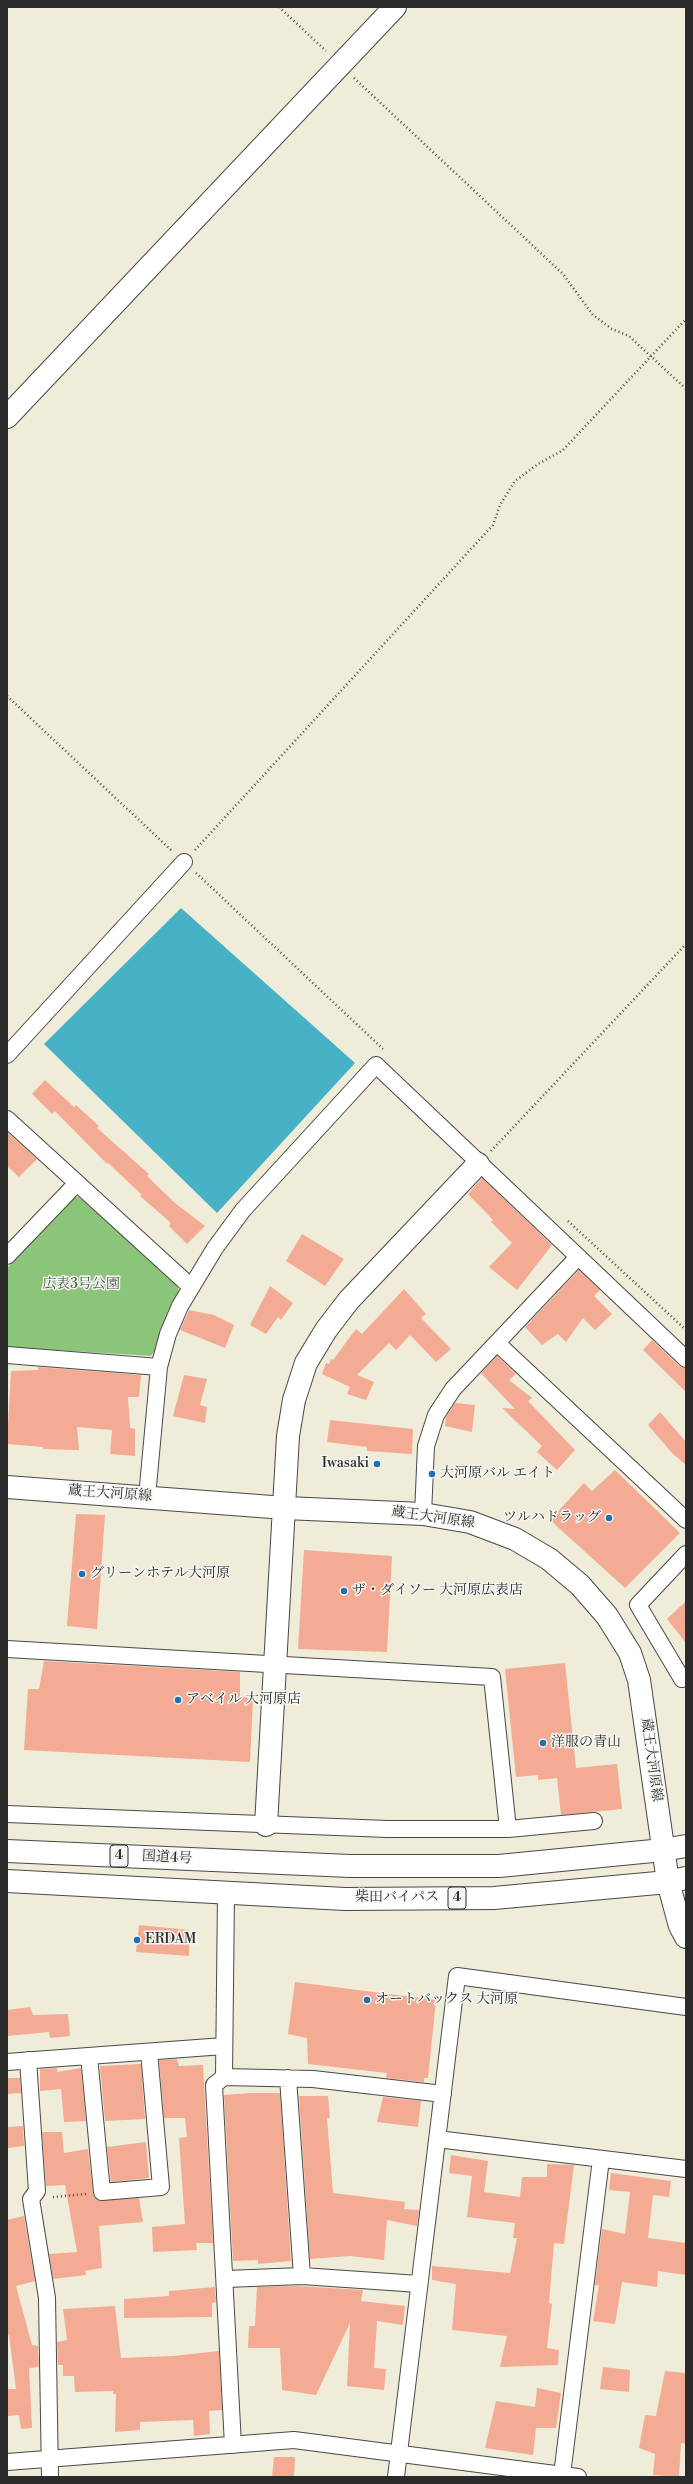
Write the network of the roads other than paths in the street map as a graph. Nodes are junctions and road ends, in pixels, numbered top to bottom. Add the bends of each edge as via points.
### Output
1 (395, 7) edge
2 (7, 417) edge
3 (184, 862) road end
4 (7, 1055) edge
5 (7, 1119) edge
6 (488, 1153) junction
7 (77, 1183) junction
8 (7, 1256) edge
9 (578, 1257) junction
10 (190, 1286) junction
11 (497, 1343) junction
12 (7, 1355) edge
13 (686, 1359) edge
14 (159, 1367) junction
15 (7, 1487) edge
16 (147, 1497) junction
17 (285, 1508) junction
18 (423, 1514) junction
19 (686, 1520) edge
20 (686, 1554) edge
21 (7, 1649) edge
22 (275, 1664) junction
23 (686, 1678) edge
24 (7, 1814) edge
25 (594, 1821) dead end
26 (266, 1824) junction
27 (508, 1829) junction
28 (686, 1846) edge
29 (663, 1850) junction
30 (7, 1851) edge
31 (677, 1880) edge
32 (7, 1881) edge
33 (226, 1894) junction
34 (686, 1937) edge
35 (686, 2007) edge
36 (224, 2046) junction
37 (149, 2052) junction
38 (89, 2056) junction
39 (28, 2060) junction
40 (7, 2062) edge
41 (224, 2077) junction
42 (288, 2078) junction
43 (443, 2094) junction
44 (437, 2139) junction
45 (601, 2159) junction
46 (686, 2169) edge
47 (302, 2276) junction
48 (226, 2279) junction
49 (419, 2284) junction
50 (233, 2445) junction
51 (399, 2455) junction
52 (50, 2459) junction
53 (7, 2462) edge
54 (562, 2475) junction
55 (50, 2477) edge
56 (396, 2477) edge
57 (578, 2477) edge

1 - 2 main road
3 - 4 street
5 - 7 street
6 - 9 street
6 - 10 street via 376,1065 243,1210
6 - 17 main road via 349,1300 326,1330 306,1363 294,1400 288,1436
7 - 8 street
7 - 10 street
9 - 11 street
9 - 13 street
10 - 14 street via 168,1334
11 - 18 street via 453,1389 436,1415 426,1446
11 - 19 street
12 - 14 street
14 - 16 street
15 - 16 main road, 蔵王大河原線
16 - 17 main road, 蔵王大河原線
17 - 18 main road, 蔵王大河原線
17 - 22 main road
18 - 29 main road, 蔵王大河原線 via 470,1522 515,1539 549,1559 575,1580 607,1616 630,1653 639,1680
20 - 23 street via 638,1606 682,1679
21 - 22 street
22 - 26 main road
22 - 27 street via 492,1677
24 - 26 street
25 - 27 street
26 - 27 street via 387,1829
28 - 29 main road, 4
29 - 30 main road, 国道4号 / 4 via 499,1866 350,1866
29 - 31 main road, 蔵王大河原線
31 - 33 main road, 柴田バイパス / 4 via 494,1898 345,1899
31 - 34 main road, 蔵王大河原線 via 680,1926
32 - 33 main road, 4
33 - 36 street
35 - 43 street via 457,1976
36 - 37 street
36 - 41 street
37 - 38 street
37 - 38 street via 161,2187 102,2192
38 - 39 street
39 - 40 street
39 - 52 street via 37,2191 31,2199 47,2298
41 - 42 street
41 - 48 street via 214,2085
42 - 43 street
42 - 47 street
43 - 44 street
44 - 45 street
44 - 49 street
45 - 46 street
45 - 54 street
47 - 48 street
47 - 49 street
48 - 50 street
49 - 51 street
50 - 51 street via 294,2440
50 - 52 street
51 - 54 street
51 - 56 street
52 - 53 street
52 - 55 street
54 - 57 street

